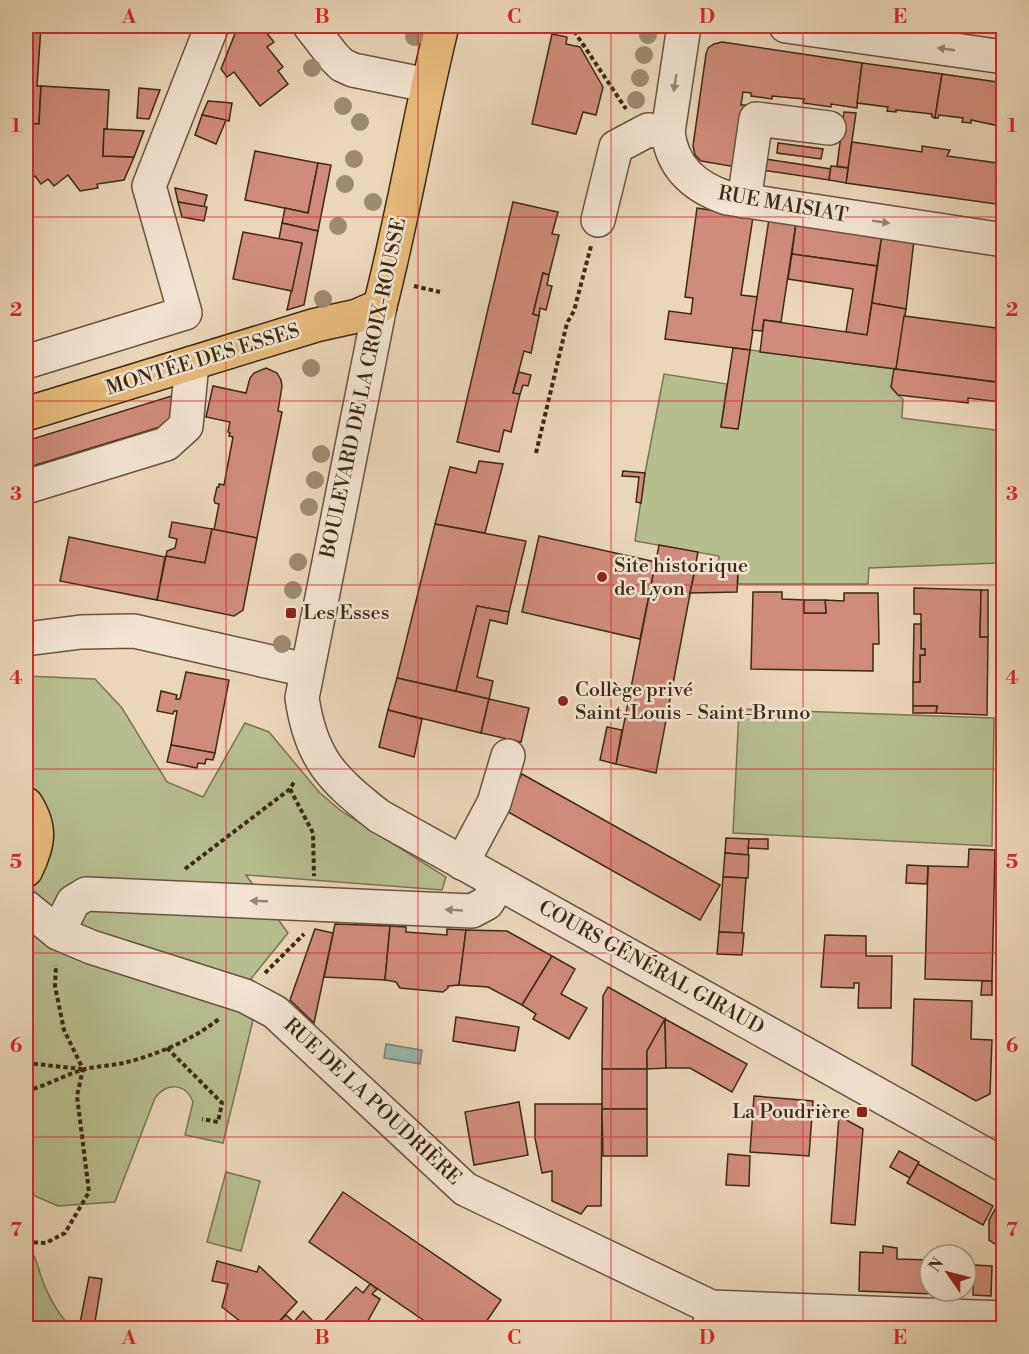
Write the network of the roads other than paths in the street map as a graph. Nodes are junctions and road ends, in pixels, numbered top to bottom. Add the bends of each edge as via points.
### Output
1 (212, 26) edge
2 (310, 26) edge
3 (684, 26) edge
4 (786, 26) edge
5 (453, 27) edge
6 (1004, 57) edge
7 (427, 85) junction
8 (829, 128) dead end
9 (655, 133) junction
10 (744, 201) junction
11 (595, 232) road end
12 (1004, 240) edge
13 (380, 306) junction
14 (26, 362) edge
15 (192, 363) junction
16 (26, 414) edge
17 (26, 487) edge
18 (26, 639) edge
19 (306, 670) junction
20 (316, 751) joint
21 (508, 756) dead end
22 (26, 804) edge
23 (462, 863) junction
24 (26, 870) edge
25 (500, 884) junction
26 (26, 908) edge
27 (58, 933) junction
28 (1001, 1158) edge
29 (710, 1318) edge
30 (1004, 1318) edge

1 - 14 street via 149,186 184,313
2 - 7 street via 342,65
3 -> 9 street, RUE MAISIAT
6 -> 4 street
5 - 7 main road, BOULEVARD DE LA CROIX-ROUSSE
7 - 13 main road, BOULEVARD DE LA CROIX-ROUSSE
8 - 10 street via 756,119
9 - 10 street, RUE MAISIAT via 691,179 709,192
9 - 11 street via 616,147
10 -> 12 street, RUE MAISIAT
13 - 15 main road, MONTÉE DES ESSES
13 - 19 street, BOULEVARD DE LA CROIX-ROUSSE
15 - 16 main road, MONTÉE DES ESSES
15 - 17 street via 186,426 165,444
18 - 19 street via 134,631
19 - 20 street, BOULEVARD DE LA CROIX-ROUSSE via 302,698 306,725
20 - 23 street, COURS GÉNÉRAL GIRAUD via 338,781 379,816
21 - 23 street via 494,804
22 - 24 main road via 37,827 36,850
23 - 25 street, COURS GÉNÉRAL GIRAUD
25 -> 27 street via 487,903 472,911 86,894 73,902
25 - 28 street, COURS GÉNÉRAL GIRAUD
26 - 27 street, RUE DE LA POUDRIÈRE
27 - 29 street, RUE DE LA POUDRIÈRE via 244,996 275,1012 465,1189
29 - 30 street

